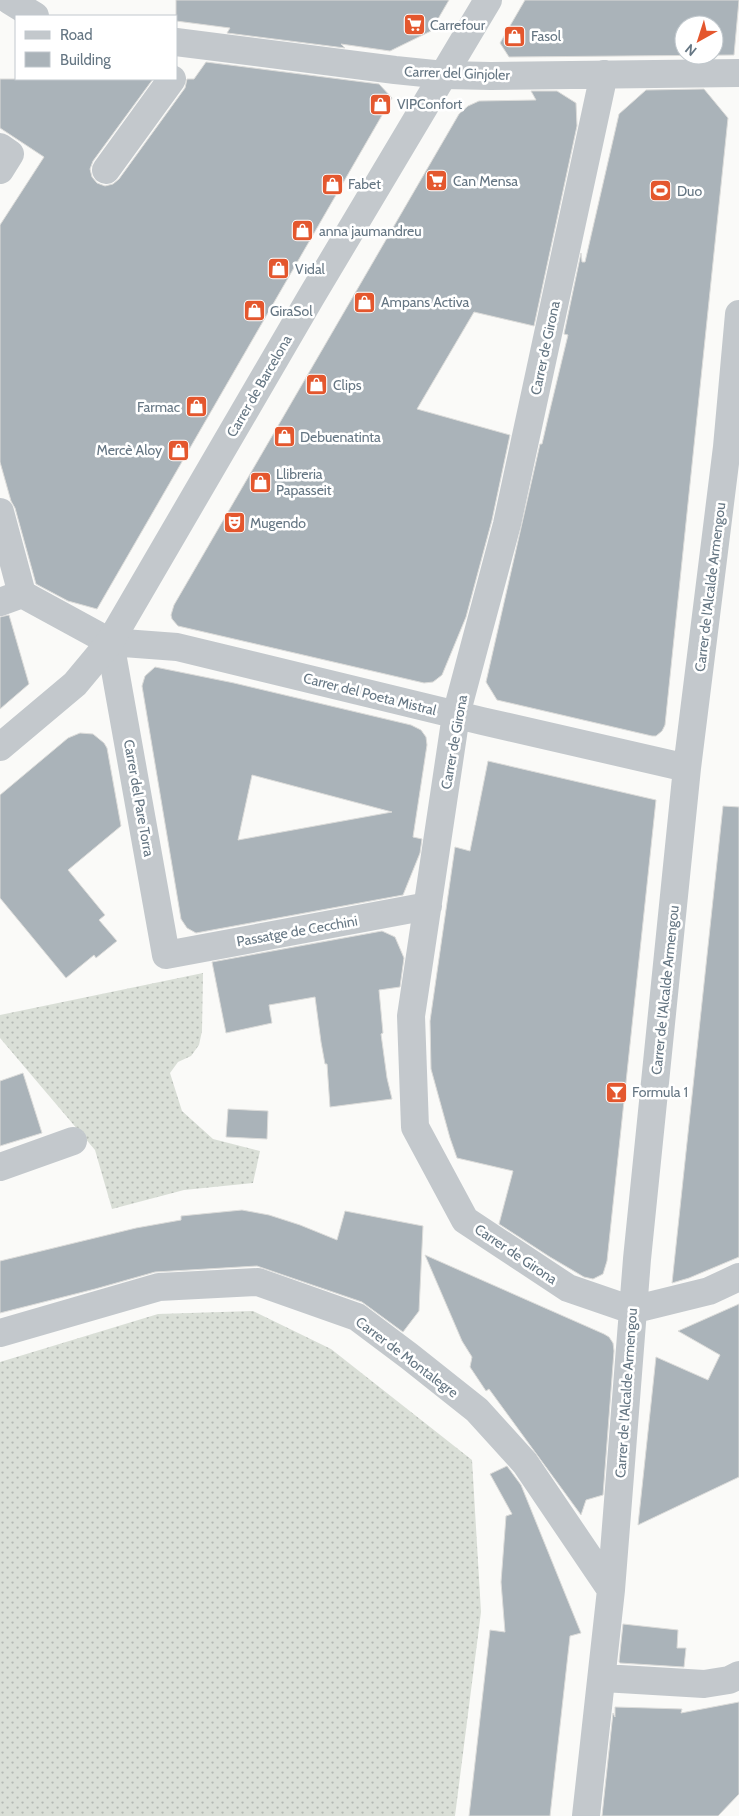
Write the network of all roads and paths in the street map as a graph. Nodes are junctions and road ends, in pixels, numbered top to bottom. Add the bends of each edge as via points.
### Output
1 (9, 0) edge
2 (488, 0) edge
3 (33, 15) edge
4 (186, 44) edge
5 (178, 67) edge
6 (739, 73) edge
7 (604, 74) junction
8 (444, 75) junction
9 (171, 80) edge
10 (0, 147) edge
11 (0, 170) edge
12 (106, 170) dead end
13 (739, 314) edge
14 (733, 448) edge
15 (0, 512) edge
16 (11, 598) edge
17 (110, 642) junction
18 (456, 715) junction
19 (0, 747) edge
20 (687, 768) junction
21 (428, 906) junction
22 (166, 955) joint
23 (73, 1141) dead end
24 (0, 1167) edge
25 (739, 1277) edge
26 (632, 1310) junction
27 (0, 1333) edge
28 (611, 1590) junction
29 (602, 1678) junction
30 (736, 1678) edge
31 (586, 1816) edge

1 - 3 street
2 - 8 street, Carrer de Barcelona
4 - 5 street
4 - 8 street, Carrer del Ginjoler
6 - 7 street, Carrer del Ginjoler
7 - 8 street, Carrer del Ginjoler
7 - 18 street, Carrer de Girona via 508,524
8 - 17 street, Carrer de Barcelona
9 - 12 street
10 - 11 street via 10,154
13 - 14 street, Carrer de l'Alcalde Armengou
14 - 20 street, Carrer de l'Alcalde Armengou
15 - 16 street
16 - 17 street
17 - 18 street, Carrer del Poeta Mistral via 177,647
17 - 19 street, Carrer de Barcelona via 75,684
17 - 22 street, Carrer del Pare Torra
18 - 20 street, Carrer del Poeta Mistral
18 - 21 street, Carrer de Girona
20 - 26 street, Carrer de l'Alcalde Armengou
21 - 22 street, Passatge de Cecchini
21 - 26 street, Carrer de Girona via 412,1016 415,1127 465,1220 568,1288
23 - 24 street
25 - 26 street via 709,1290
26 - 28 street, Carrer de l'Alcalde Armengou
27 - 28 street, Carrer de Montalegre via 160,1287 258,1282 358,1317 477,1410 525,1463
28 - 29 street, Carrer de l'Alcalde Armengou
29 - 30 street via 704,1684
29 - 31 street, Carrer de l'Alcalde Armengou

